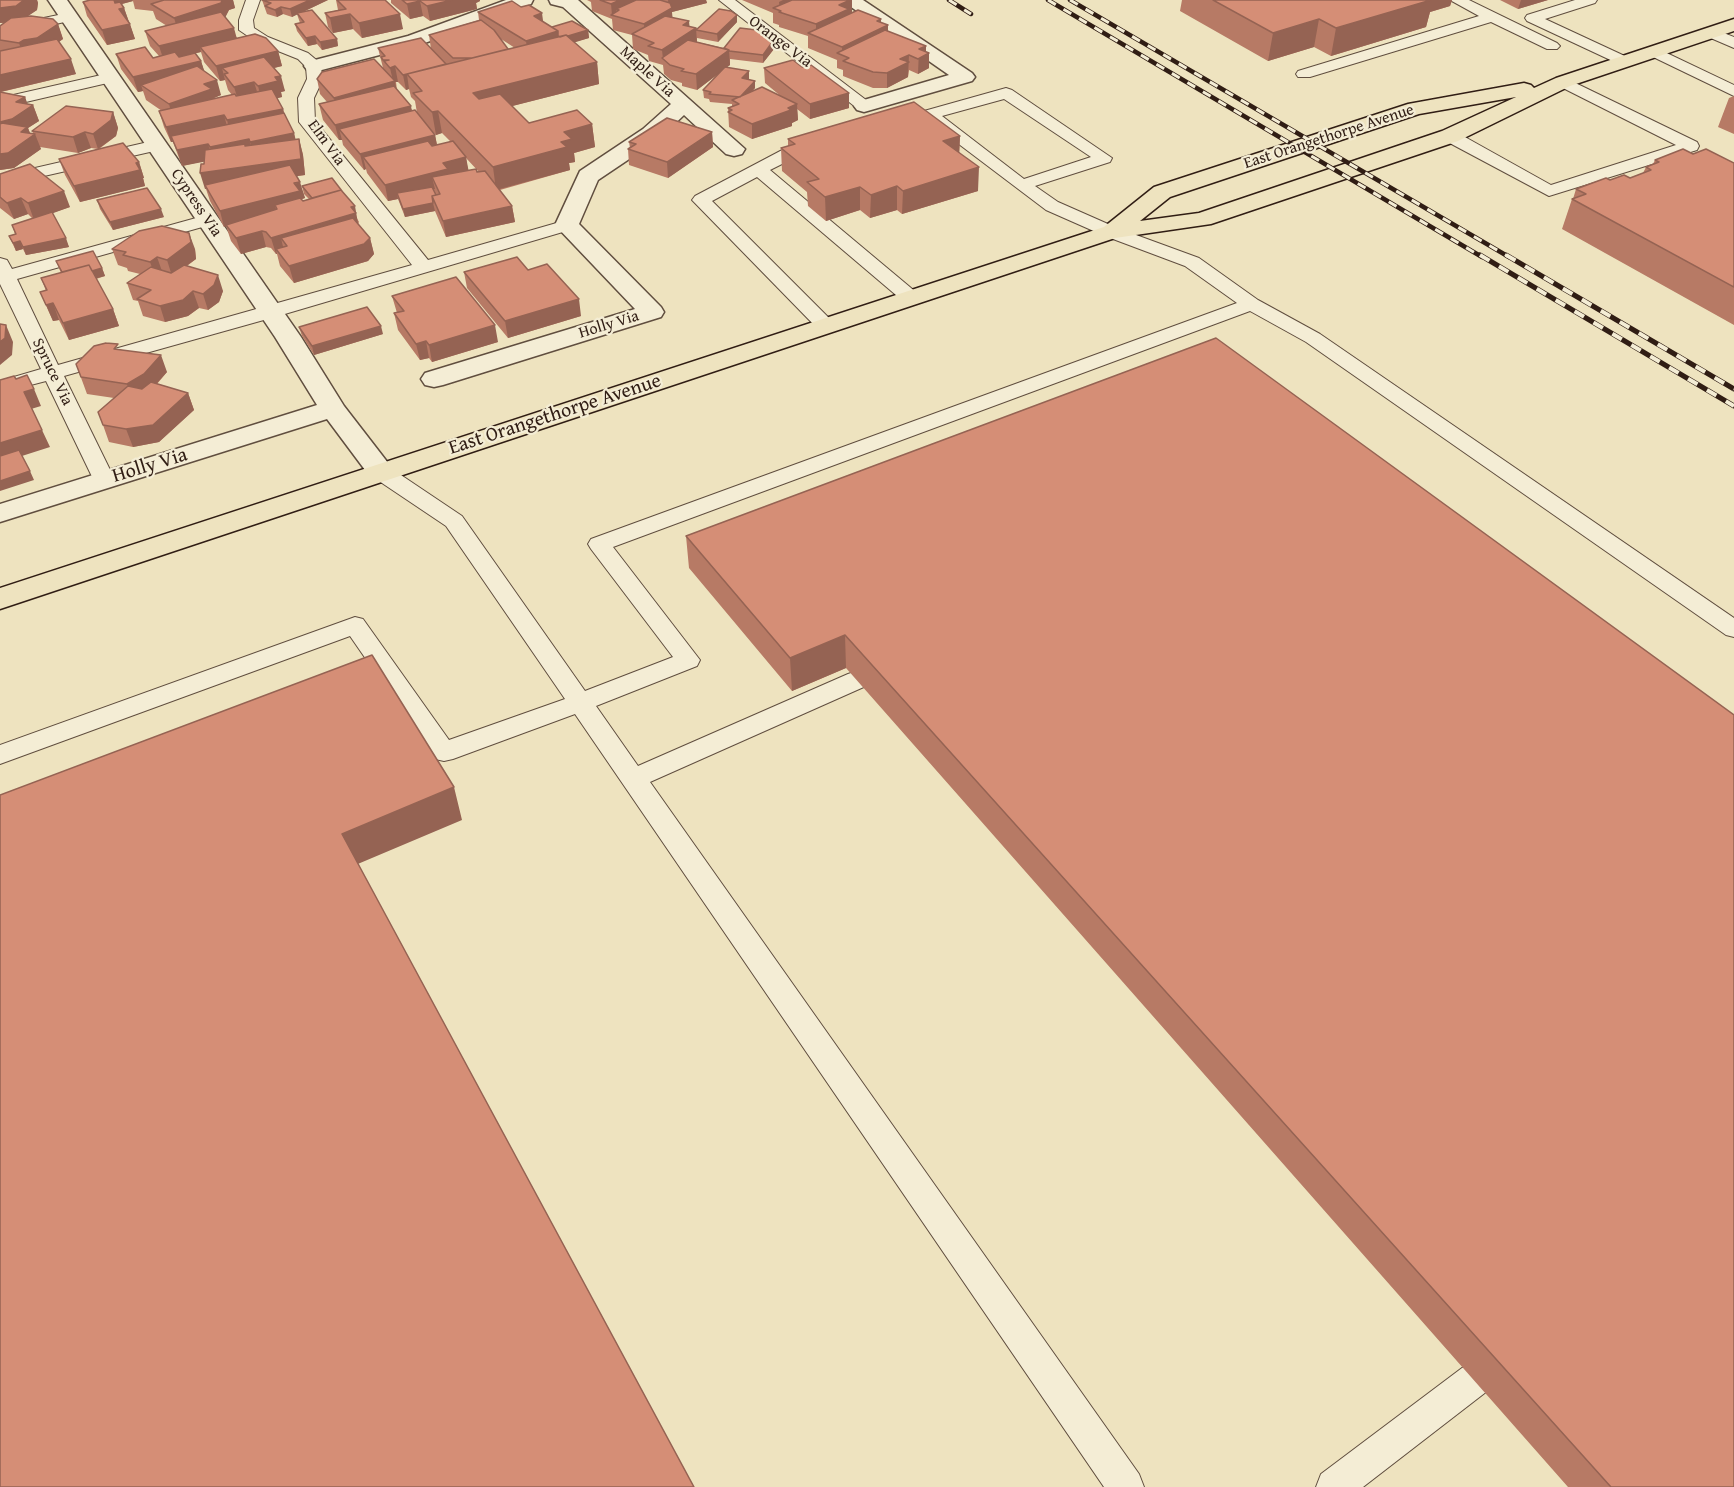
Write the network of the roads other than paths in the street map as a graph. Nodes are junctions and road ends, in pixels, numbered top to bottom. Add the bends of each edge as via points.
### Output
1 (253, 0) edge
2 (524, 0) edge
3 (558, 0) edge
4 (726, 0) edge
5 (850, 0) edge
6 (1457, 0) edge
7 (1590, 0) edge
8 (62, 8) edge
9 (1493, 17) junction
10 (1734, 25) edge
11 (0, 32) edge
12 (1711, 33) junction
13 (1734, 43) edge
14 (1654, 52) junction
15 (1624, 62) junction
16 (314, 66) junction
17 (1600, 69) junction
18 (1304, 74) dead end
19 (110, 78) junction
20 (1563, 82) junction
21 (1734, 91) edge
22 (0, 103) edge
23 (684, 104) junction
24 (864, 105) joint
25 (929, 114) junction
26 (884, 127) edge
27 (1450, 136) junction
28 (827, 143) edge
29 (157, 145) junction
30 (734, 148) dead end
31 (759, 170) junction
32 (0, 181) edge
33 (1022, 185) junction
34 (207, 220) junction
35 (567, 225) junction
36 (1111, 232) junction
37 (424, 267) junction
38 (2, 273) edge
39 (910, 297) junction
40 (1251, 304) junction
41 (271, 312) junction
42 (826, 326) junction
43 (52, 373) junction
44 (434, 379) dead end
45 (0, 387) edge
46 (333, 409) junction
47 (381, 472) junction
48 (104, 480) junction
49 (0, 513) edge
50 (0, 599) edge
51 (1734, 630) edge
52 (857, 680) edge
53 (579, 703) junction
54 (0, 755) edge
55 (632, 779) junction
56 (1474, 1380) edge
57 (1126, 1487) edge
58 (1334, 1487) edge

1 - 16 lane via 247,30 303,56
2 - 16 street via 415,40
3 - 23 street, Maple Via via 570,2
4 - 24 lane, Orange Via
5 - 24 street via 965,77
6 - 9 lane
7 - 15 lane via 1532,18
8 - 11 lane
8 - 19 street, Cypress Via
9 - 17 lane
9 - 18 lane
10 - 12 main road, East Orangethorpe Avenue
12 - 13 lane
12 - 14 main road, East Orangethorpe Avenue
14 - 15 main road, East Orangethorpe Avenue
14 - 21 lane
15 - 17 main road, East Orangethorpe Avenue
16 - 37 lane, Elm Via via 315,79 306,98 307,122
17 - 20 main road, East Orangethorpe Avenue
19 - 22 lane
19 - 29 street, Cypress Via
20 - 27 main road, East Orangethorpe Avenue
20 - 27 lane via 1697,148 1549,191
20 - 36 main road, East Orangethorpe Avenue via 1415,108 1173,188 1162,192
23 - 30 street, Maple Via
23 - 35 street via 651,134 588,176
25 - 26 lane
25 - 33 lane
25 - 33 lane via 1006,93 1104,158
27 - 36 main road, East Orangethorpe Avenue via 1203,219
28 - 31 lane via 792,152
29 - 32 lane
29 - 34 street, Cypress Via
31 - 39 lane
31 - 42 lane via 701,200
33 - 36 lane via 1052,206
34 - 38 lane
34 - 41 street, Cypress Via
35 - 37 lane
35 - 44 street, Holly Via via 651,312
36 - 39 main road, East Orangethorpe Avenue
36 - 40 lane via 1192,262
37 - 41 lane
38 - 43 lane, Spruce Via
39 - 42 main road, East Orangethorpe Avenue
40 - 51 lane via 1313,338
40 - 53 lane via 599,544 688,660
41 - 43 lane
41 - 46 street, Cypress Via
42 - 47 main road, East Orangethorpe Avenue
43 - 45 lane
43 - 48 lane, Spruce Via
46 - 47 street, Cypress Via
46 - 48 street, Holly Via
47 - 50 main road, East Orangethorpe Avenue
47 - 53 lane via 454,521
48 - 49 street, Holly Via
52 - 55 lane
53 - 54 lane via 444,752 355,625
53 - 55 lane
55 - 57 lane
56 - 58 lane

